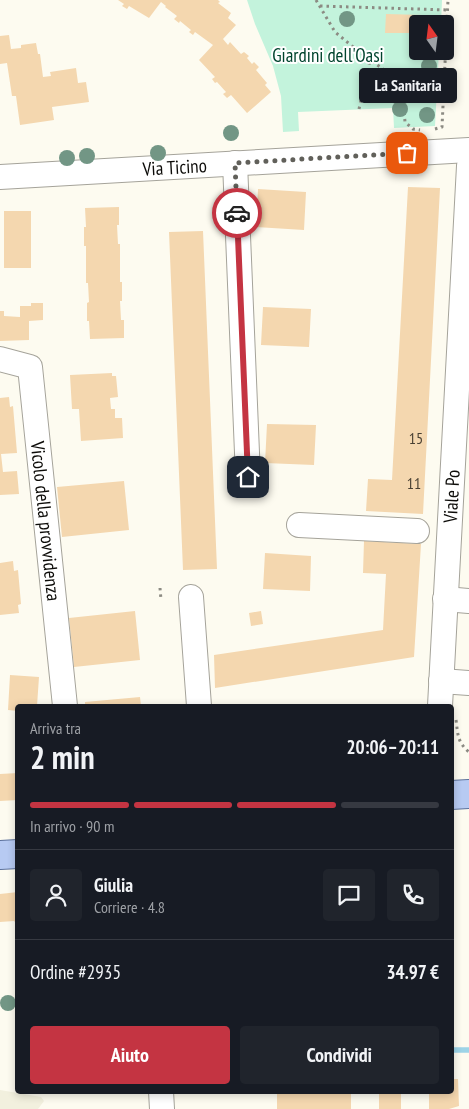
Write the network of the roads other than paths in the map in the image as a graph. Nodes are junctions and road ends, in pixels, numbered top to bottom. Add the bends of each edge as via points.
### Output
1 (469, 150) edge
2 (235, 163) junction
3 (469, 166) edge
4 (0, 177) edge
5 (0, 359) edge
6 (248, 477) dead end
7 (299, 525) dead end
8 (417, 531) dead end
9 (191, 597) dead end
10 (445, 599) junction
11 (469, 601) edge
12 (441, 681) junction
13 (469, 683) edge
14 (65, 704) edge
15 (199, 704) edge
16 (446, 704) edge
17 (469, 794) edge
18 (454, 795) edge
19 (15, 854) edge
20 (0, 855) edge
21 (161, 1094) edge
22 (162, 1109) edge

1 - 2 street, Via Ticino
2 - 4 street, Via Ticino
2 - 6 street
3 - 10 street, Viale Po
5 - 14 street, Vicolo della provvidenza via 30,367
7 - 8 street
9 - 15 street
10 - 11 street
10 - 12 street, Viale Po
12 - 13 street
12 - 16 street, Viale Po
17 - 18 main road
19 - 20 main road
21 - 22 street

